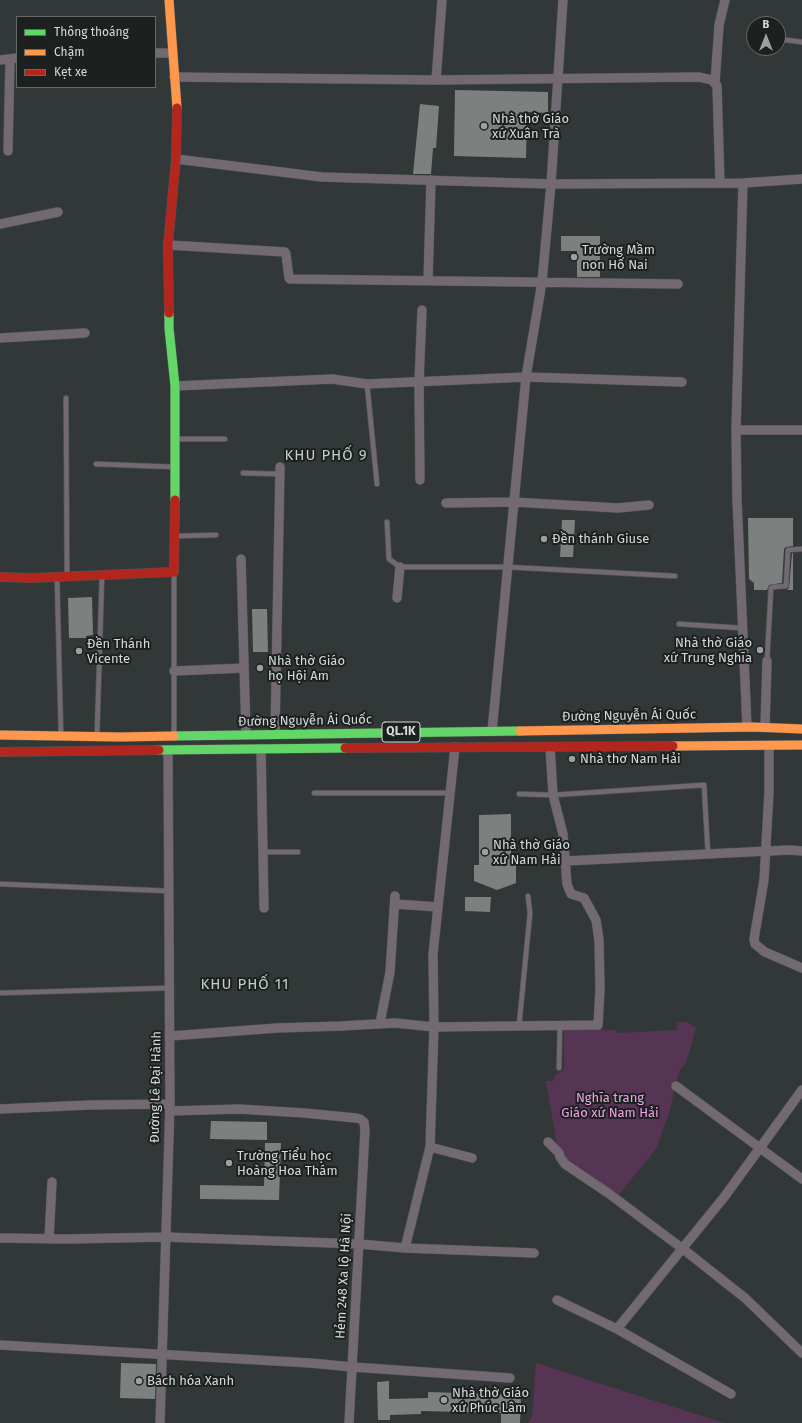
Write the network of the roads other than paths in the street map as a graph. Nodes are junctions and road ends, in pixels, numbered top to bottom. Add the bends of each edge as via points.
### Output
1 (169, 0) edge
2 (442, 0) edge
3 (563, 0) edge
4 (725, 0) edge
5 (786, 40) edge
6 (802, 42) edge
7 (156, 53) edge
8 (173, 53) junction
9 (13, 58) edge
10 (0, 60) edge
11 (174, 77) junction
12 (559, 78) junction
13 (436, 80) junction
14 (715, 83) junction
15 (8, 151) dead end
16 (176, 159) junction
17 (802, 179) edge
18 (431, 180) junction
19 (720, 183) junction
20 (743, 183) junction
21 (551, 184) junction
22 (58, 212) dead end
23 (0, 224) edge
24 (168, 245) junction
25 (428, 280) junction
26 (542, 282) junction
27 (678, 284) dead end
28 (422, 310) dead end
29 (85, 333) dead end
30 (0, 338) edge
31 (526, 378) junction
32 (419, 382) junction
33 (682, 382) dead end
34 (367, 384) junction
35 (175, 386) junction
36 (66, 398) dead end
37 (736, 430) junction
38 (802, 430) edge
39 (176, 439) junction
40 (225, 439) dead end
41 (96, 464) dead end
42 (176, 467) junction
43 (280, 471) joint
44 (243, 473) dead end
45 (420, 480) dead end
46 (377, 484) dead end
47 (513, 502) junction
48 (446, 503) dead end
49 (649, 505) dead end
50 (387, 522) dead end
51 (216, 535) dead end
52 (175, 536) junction
53 (802, 549) edge
54 (241, 559) dead end
55 (507, 566) junction
56 (400, 567) junction
57 (174, 572) junction
58 (102, 575) junction
59 (67, 576) junction
60 (675, 576) dead end
61 (0, 577) edge
62 (57, 577) junction
63 (398, 598) dead end
64 (679, 624) dead end
65 (742, 628) junction
66 (767, 661) joint
67 (244, 668) junction
68 (174, 671) junction
69 (747, 728) junction
70 (765, 728) junction
71 (802, 728) edge
72 (492, 731) junction
73 (246, 734) junction
74 (275, 734) junction
75 (0, 736) edge
76 (61, 736) junction
77 (174, 736) junction
78 (97, 737) junction
79 (802, 745) edge
80 (455, 746) junction
81 (747, 746) junction
82 (769, 746) junction
83 (550, 747) junction
84 (261, 749) junction
85 (168, 750) junction
86 (0, 752) edge
87 (314, 793) dead end
88 (450, 793) junction
89 (519, 794) dead end
90 (553, 795) junction
91 (765, 851) junction
92 (802, 851) edge
93 (263, 852) junction
94 (298, 852) dead end
95 (708, 854) junction
96 (566, 861) junction
97 (0, 884) edge
98 (169, 891) junction
99 (528, 896) dead end
100 (264, 908) dead end
101 (438, 908) junction
102 (802, 968) edge
103 (169, 988) junction
104 (0, 993) edge
105 (380, 1024) junction
106 (560, 1025) junction
107 (519, 1026) junction
108 (434, 1027) junction
109 (170, 1036) junction
110 (559, 1068) dead end
111 (676, 1086) dead end
112 (802, 1090) edge
113 (170, 1108) junction
114 (0, 1109) edge
115 (548, 1142) dead end
116 (430, 1147) junction
117 (760, 1148) junction
118 (472, 1158) dead end
119 (802, 1179) edge
120 (52, 1182) dead end
121 (165, 1237) junction
122 (0, 1238) edge
123 (49, 1239) junction
124 (359, 1244) junction
125 (404, 1248) junction
126 (683, 1249) junction
127 (534, 1253) dead end
128 (557, 1300) dead end
129 (617, 1329) junction
130 (0, 1345) edge
131 (802, 1353) edge
132 (162, 1354) junction
133 (353, 1367) junction
134 (510, 1378) dead end
135 (731, 1394) dead end
136 (160, 1423) edge
137 (349, 1423) edge

1 - 8 main road
2 - 13 street
3 - 12 street
4 - 14 street via 719,25
5 - 6 lane
7 - 8 street
8 - 11 main road
9 - 10 street
9 - 15 street
11 - 13 street
11 - 16 main road via 178,115
12 - 13 street
12 - 14 street via 699,78
12 - 21 street
14 - 19 street via 718,96
16 - 18 street via 322,177
16 - 24 main road
17 - 20 street
18 - 21 street
18 - 25 street
19 - 20 street
19 - 21 street
20 - 37 street
21 - 26 street
22 - 23 street
24 - 25 street via 285,252 290,279
24 - 35 main road via 169,328
25 - 26 street
26 - 27 street
26 - 31 street
28 - 32 street
29 - 30 street
31 - 32 street
31 - 33 street
31 - 47 street
32 - 34 street
32 - 45 street
34 - 35 street via 332,379
34 - 46 lane
35 - 39 main road
36 - 59 lane
37 - 38 street
37 - 65 street
39 - 40 lane
39 - 42 main road
41 - 42 lane
42 - 52 main road
43 - 44 lane
43 - 74 street
47 - 48 street
47 - 49 street via 618,508
47 - 55 street
50 - 56 lane via 390,559
51 - 52 lane
52 - 57 main road
53 - 66 lane via 788,550 786,586 771,588
54 - 67 street
55 - 56 lane
55 - 60 lane
55 - 72 street
56 - 63 street
57 - 58 main road
57 - 68 lane
58 - 59 main road
58 - 78 lane
59 - 62 main road
61 - 62 main road
62 - 76 lane
64 - 65 lane
65 - 69 street
66 - 70 street
67 - 68 street
67 - 73 street
68 - 77 lane
69 - 70 main road, Đường Nguyễn Ái Quốc / QL.1K
69 - 72 main road, Đường Nguyễn Ái Quốc / QL.1K
69 - 81 main road
70 - 71 main road, Đường Nguyễn Ái Quốc / QL.1K
72 - 74 main road, Đường Nguyễn Ái Quốc / QL.1K
73 - 74 main road, Đường Nguyễn Ái Quốc / QL.1K
73 - 77 main road, Đường Nguyễn Ái Quốc / QL.1K
75 - 76 main road, Đường Nguyễn Ái Quốc / QL.1K
76 - 78 main road, Đường Nguyễn Ái Quốc / QL.1K
77 - 78 main road, Đường Nguyễn Ái Quốc / QL.1K
79 - 82 main road, Đường Nguyễn Ái Quốc / QL.1K
80 - 83 main road, Đường Nguyễn Ái Quốc / QL.1K
80 - 84 main road, Đường Nguyễn Ái Quốc / QL.1K
80 - 88 street
81 - 82 main road, Đường Nguyễn Ái Quốc / QL.1K
81 - 83 main road, Đường Nguyễn Ái Quốc / QL.1K
82 - 91 street
83 - 90 street
84 - 85 main road, Đường Nguyễn Ái Quốc / QL.1K
84 - 93 street
85 - 86 main road, Đường Nguyễn Ái Quốc / QL.1K
85 - 98 street, Đường Lê Đại Hành
87 - 88 lane
88 - 101 street
89 - 90 lane
90 - 95 lane via 704,785
90 - 96 street via 563,834
91 - 92 street
91 - 95 street
91 - 102 street via 764,880 755,944 765,952
93 - 94 lane
93 - 100 street
95 - 96 street
96 - 106 street via 567,884 571,894 584,898 596,920 600,989 598,1025
97 - 98 lane
98 - 103 street, Đường Lê Đại Hành
99 - 107 lane via 530,913
101 - 105 street via 395,900 390,972
101 - 108 street via 433,954
103 - 104 lane
103 - 109 street, Đường Lê Đại Hành
105 - 108 street via 395,1022
105 - 109 street
106 - 107 street
106 - 110 lane
107 - 108 street
108 - 116 street
109 - 113 street, Đường Lê Đại Hành
111 - 117 street
112 - 117 street
113 - 114 street via 90,1105
113 - 121 street, Đường Lê Đại Hành
113 - 124 street, Hẻm 248 Xa lộ Hà Nội via 239,1109 360,1119 364,1122 365,1130
115 - 126 street via 565,1164
116 - 118 street
116 - 125 street
117 - 119 street
117 - 126 street via 726,1196
120 - 123 street
121 - 123 street
121 - 124 street
121 - 132 street, Đường Lê Đại Hành
122 - 123 street
124 - 125 street
124 - 133 street, Hẻm 248 Xa lộ Hà Nội
125 - 127 street
126 - 129 street
126 - 131 street via 745,1298
128 - 129 street
129 - 135 street
130 - 132 street
132 - 133 street
132 - 136 street, Đường Lê Đại Hành
133 - 134 street
133 - 137 street, Hẻm 248 Xa lộ Hà Nội

